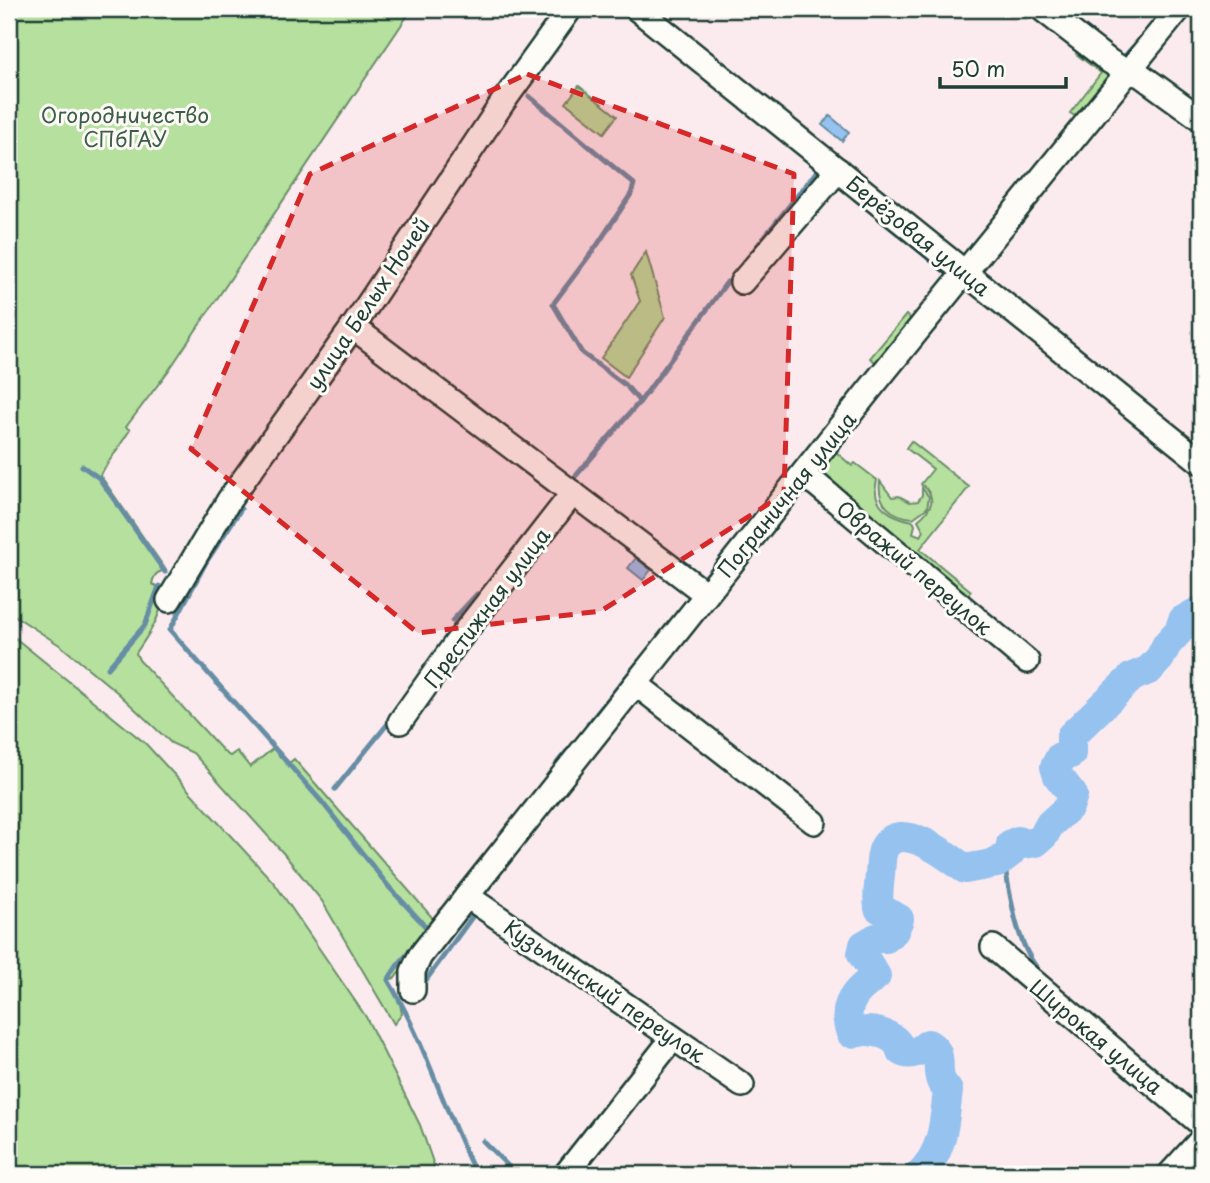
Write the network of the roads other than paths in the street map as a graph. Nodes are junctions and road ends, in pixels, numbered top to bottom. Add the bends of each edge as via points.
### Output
1 (570, 9) edge
2 (637, 9) edge
3 (1042, 9) edge
4 (1179, 9) edge
5 (1128, 73) junction
6 (1201, 119) edge
7 (838, 170) junction
8 (966, 271) junction
9 (742, 282) dead end
10 (353, 327) junction
11 (1201, 462) edge
12 (802, 476) junction
13 (573, 493) junction
14 (706, 594) junction
15 (169, 600) dead end
16 (1027, 661) dead end
17 (636, 684) junction
18 (400, 722) dead end
19 (814, 822) dead end
20 (467, 895) junction
21 (993, 947) dead end
22 (413, 990) dead end
23 (673, 1038) junction
24 (742, 1085) dead end
25 (1201, 1124) edge
26 (1201, 1140) edge
27 (566, 1174) edge
28 (1170, 1174) edge

1 - 10 street, улица Белых Ночей
2 - 7 street, Берёзовая улица
3 - 5 street
4 - 5 street, Пограничная улица
5 - 6 street via 1151,81
5 - 8 street, Пограничная улица
7 - 8 street, Берёзовая улица
7 - 9 street
8 - 11 street, Берёзовая улица
8 - 12 street, Пограничная улица
10 - 13 street
10 - 15 street, улица Белых Ночей via 236,489
12 - 14 street, Пограничная улица
12 - 16 street, Овражий переулок
13 - 14 street
13 - 18 street, Престижная улица
14 - 17 street, Пограничная улица
17 - 19 street
17 - 20 street, Пограничная улица
20 - 22 street, Пограничная улица via 420,956 413,971
20 - 23 street, Кузьминский переулок
21 - 25 street, Широкая улица
23 - 24 street, Кузьминский переулок
23 - 27 street
26 - 28 street

